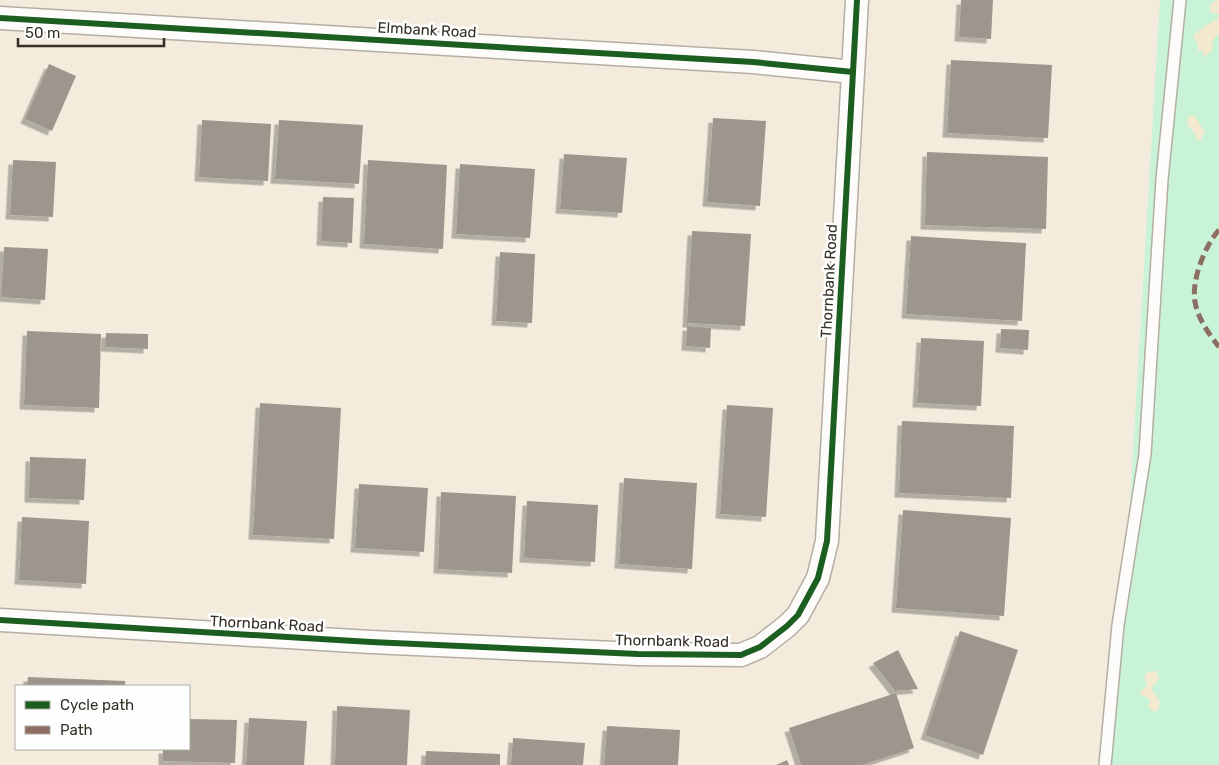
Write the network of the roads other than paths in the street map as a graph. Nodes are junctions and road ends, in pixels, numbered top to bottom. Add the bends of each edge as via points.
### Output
1 (857, 0) edge
2 (1180, 0) edge
3 (0, 18) edge
4 (853, 72) junction
5 (0, 620) edge
6 (1106, 765) edge

1 - 4 street, Thornbank Road
2 - 6 lane via 1162,179 1145,454 1118,625
3 - 4 street, Elmbank Road via 753,62
4 - 5 street, Thornbank Road via 827,540 818,578 798,615 760,647 741,656 638,654 362,642

